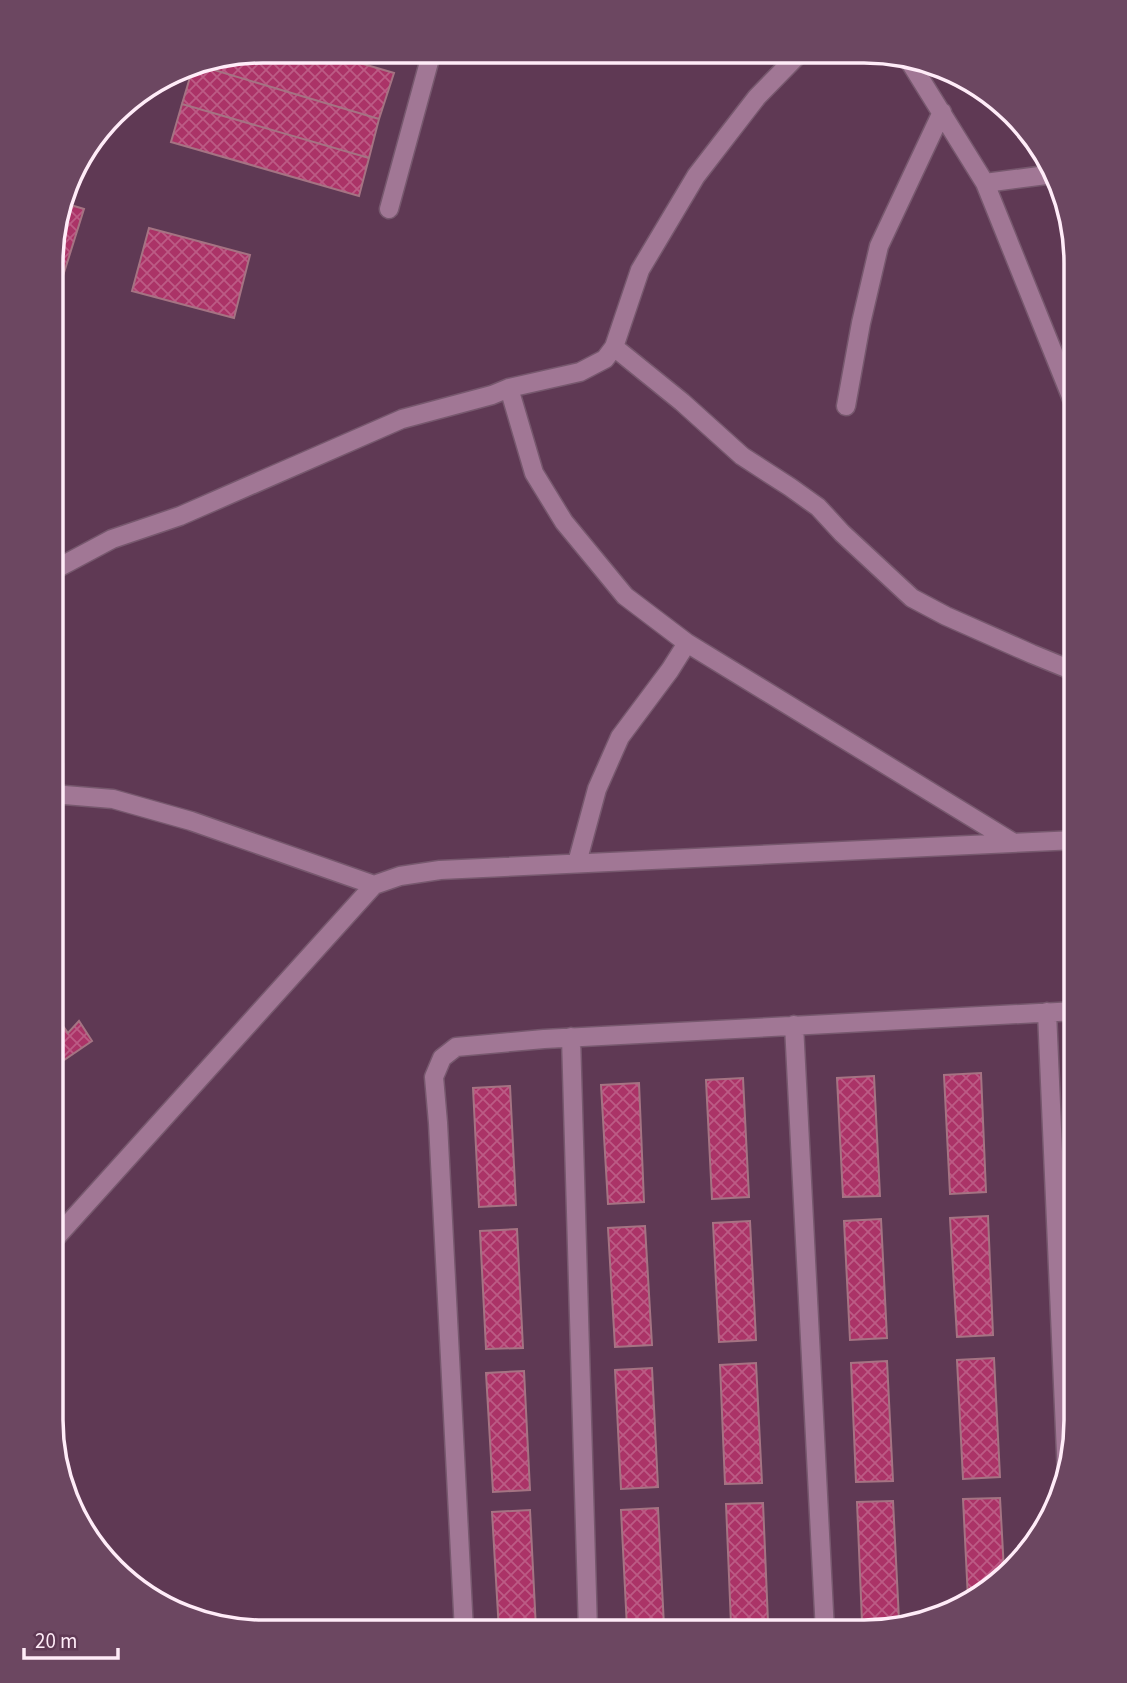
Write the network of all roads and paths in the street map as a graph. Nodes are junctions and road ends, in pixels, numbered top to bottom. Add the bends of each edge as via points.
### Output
1 (429, 63) edge
2 (790, 63) edge
3 (915, 70) edge
4 (942, 112) junction
5 (1043, 175) edge
6 (985, 183) junction
7 (389, 209) dead end
8 (614, 347) junction
9 (1064, 379) edge
10 (509, 388) junction
11 (846, 406) dead end
12 (63, 565) edge
13 (687, 643) junction
14 (1064, 667) edge
15 (63, 795) edge
16 (1064, 841) edge
17 (1014, 843) junction
18 (577, 863) junction
19 (374, 885) junction
20 (1064, 1011) edge
21 (1047, 1012) junction
22 (794, 1025) junction
23 (571, 1037) junction
24 (63, 1230) edge
25 (1064, 1407) edge
26 (463, 1620) edge
27 (588, 1620) edge
28 (824, 1620) edge

1 - 7 street
2 - 8 street via 757,97 696,176 640,270
3 - 4 street
4 - 6 street
4 - 11 street via 879,246
5 - 6 street
6 - 9 street
8 - 10 street via 605,359 580,372
8 - 14 street via 742,456 818,507 912,598
10 - 12 street via 402,419 180,516 112,539
10 - 13 street via 534,473 564,522 625,596
13 - 17 street
13 - 18 street via 620,737 597,789
15 - 19 street via 113,799 191,821
16 - 17 street
17 - 18 street
18 - 19 street via 440,870
19 - 24 street
20 - 21 street
21 - 22 street
21 - 25 street
22 - 23 street
22 - 28 street
23 - 26 street via 456,1047 442,1058 434,1077
23 - 27 street

